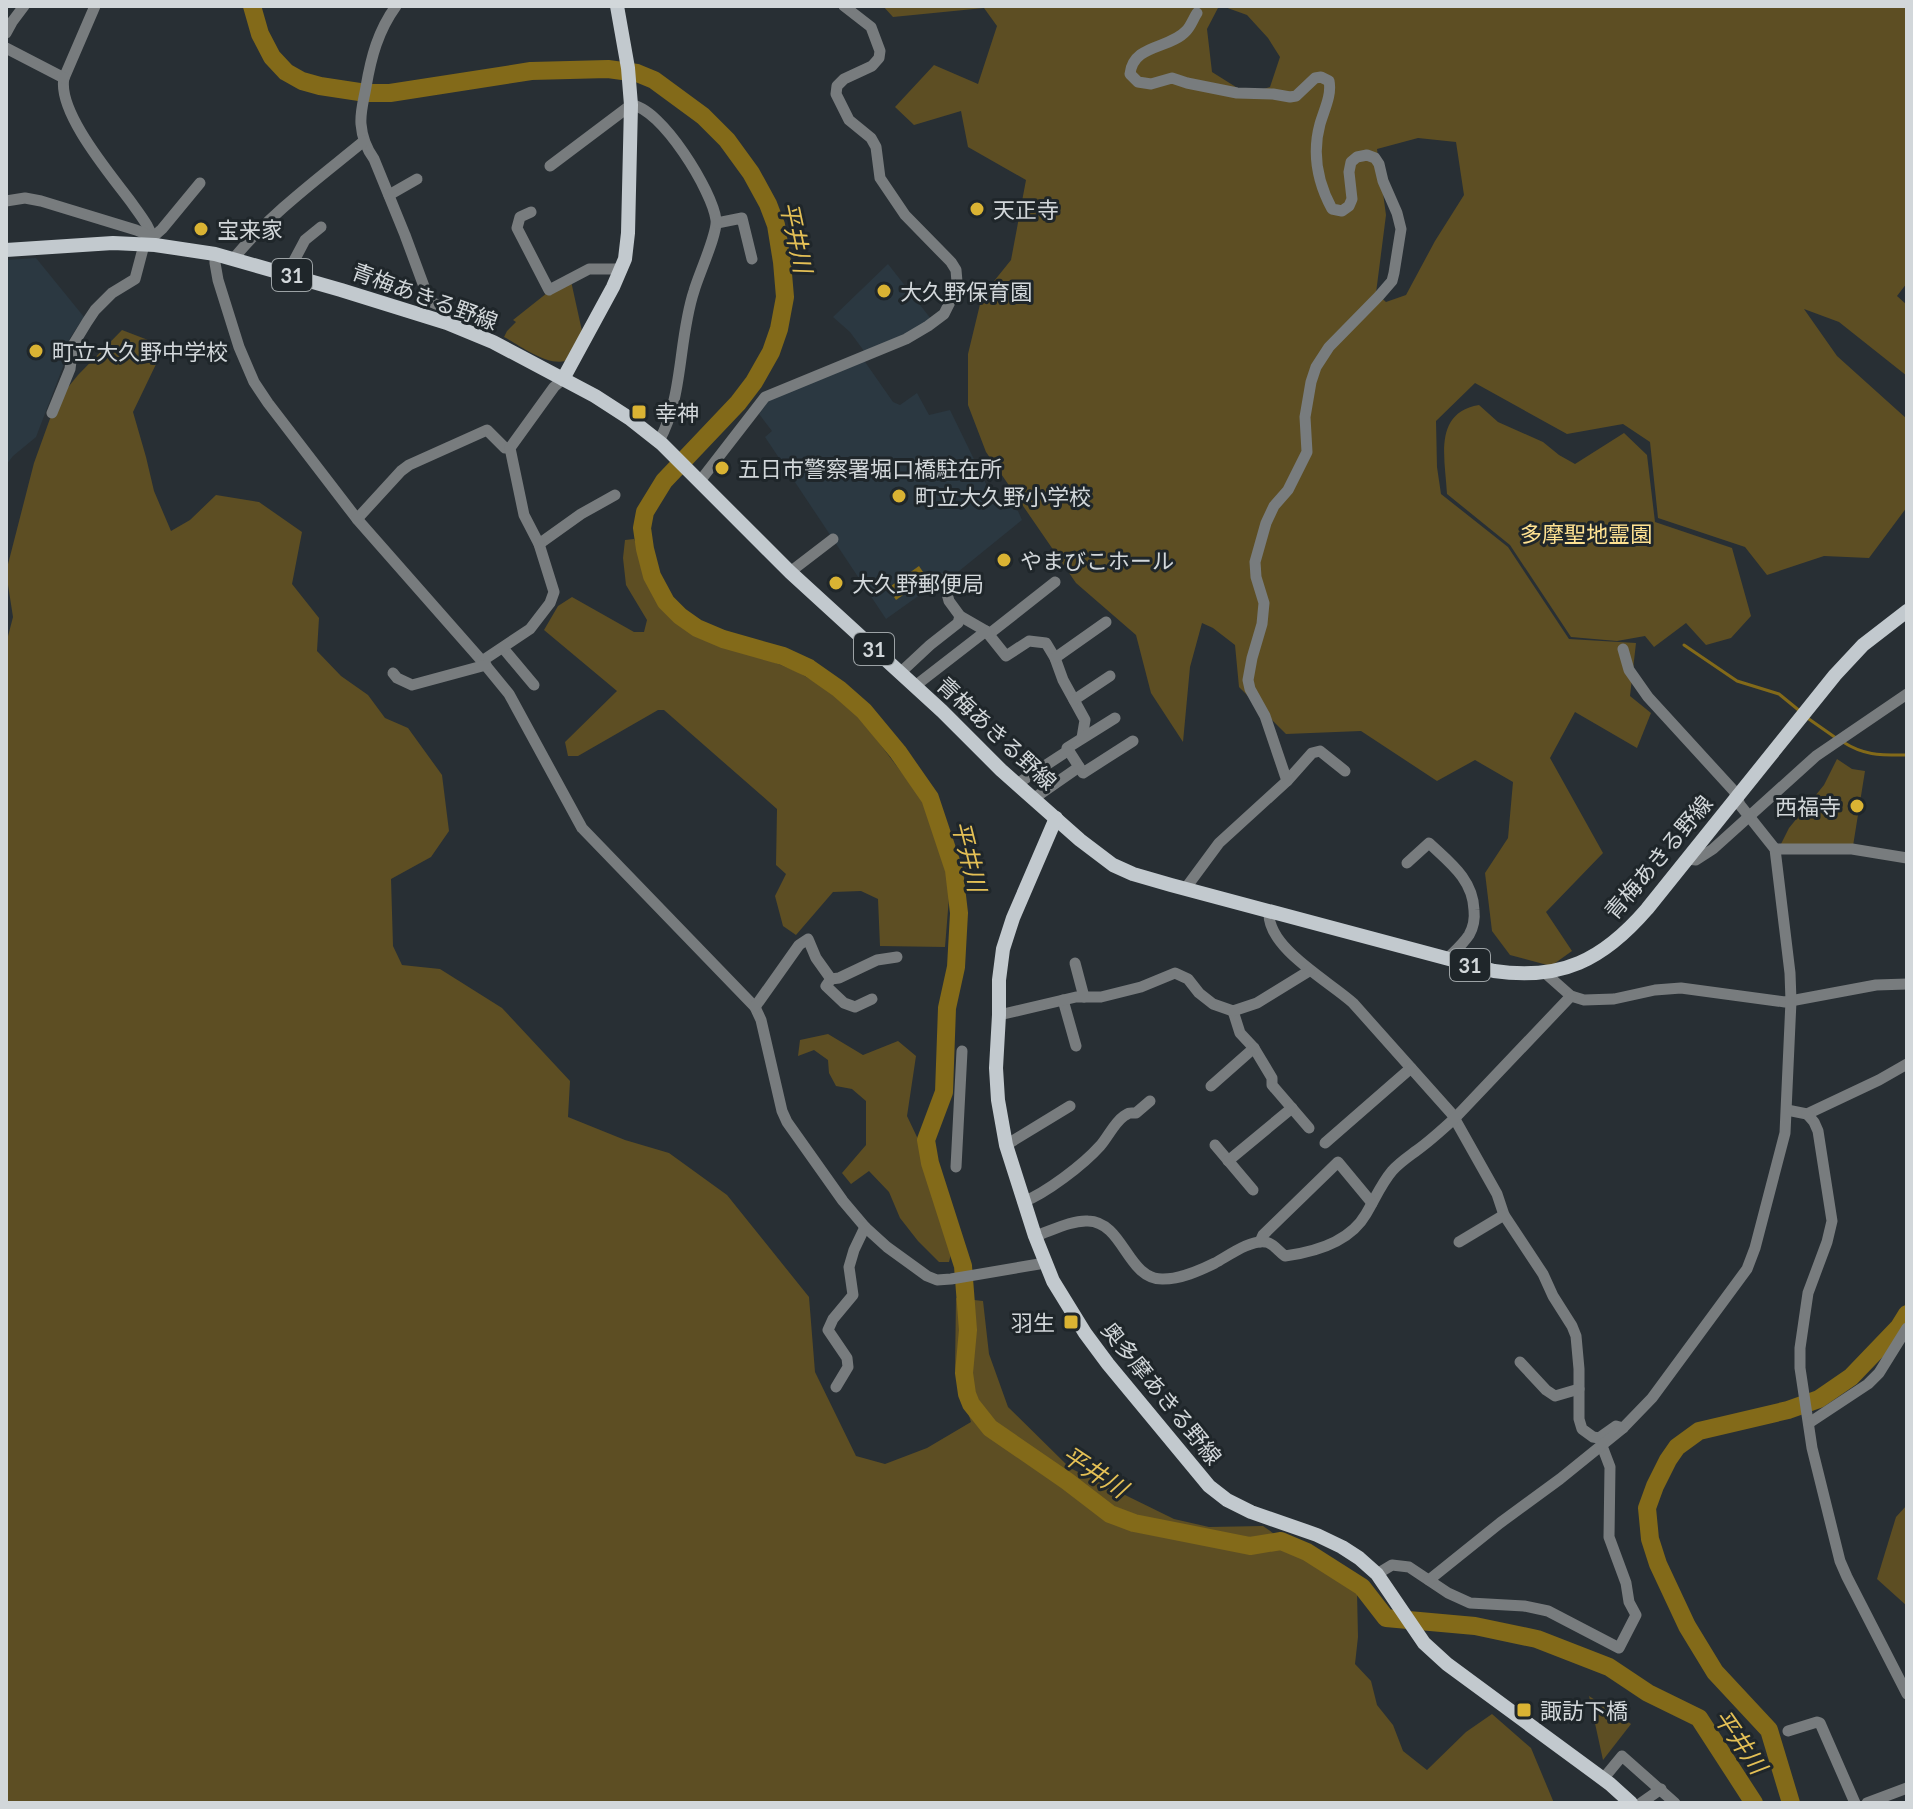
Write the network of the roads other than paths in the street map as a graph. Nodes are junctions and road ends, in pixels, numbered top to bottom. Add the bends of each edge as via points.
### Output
1 (95, 6) edge
2 (396, 6) edge
3 (617, 6) edge
4 (844, 6) edge
5 (20, 8) edge
6 (1197, 13) dead end
7 (6, 33) edge
8 (6, 48) edge
9 (64, 78) junction
10 (631, 98) junction
11 (364, 141) junction
12 (550, 166) dead end
13 (417, 179) dead end
14 (200, 183) dead end
15 (389, 195) junction
16 (6, 201) edge
17 (531, 212) dead end
18 (717, 223) junction
19 (321, 227) dead end
20 (151, 242) junction
21 (6, 250) edge
22 (215, 254) junction
23 (234, 258) junction
24 (752, 259) dead end
25 (622, 269) junction
26 (287, 274) junction
27 (447, 323) junction
28 (563, 379) junction
29 (52, 413) dead end
30 (661, 442) junction
31 (510, 448) junction
32 (698, 479) junction
33 (615, 495) dead end
34 (357, 519) junction
35 (833, 539) dead end
36 (539, 544) junction
37 (790, 572) junction
38 (943, 579) dead end
39 (1055, 582) dead end
40 (1907, 611) edge
41 (960, 616) junction
42 (1106, 622) dead end
43 (988, 633) junction
44 (503, 648) junction
45 (1623, 649) dead end
46 (1055, 658) junction
47 (484, 663) junction
48 (393, 673) dead end
49 (900, 673) junction
50 (1110, 676) dead end
51 (534, 685) dead end
52 (915, 686) junction
53 (1907, 694) edge
54 (1074, 700) junction
55 (1115, 718) dead end
56 (1082, 738) junction
57 (1133, 741) dead end
58 (1069, 750) junction
59 (1079, 767) junction
60 (1345, 771) dead end
61 (1287, 781) junction
62 (1017, 784) junction
63 (1736, 797) junction
64 (1033, 799) junction
65 (1056, 818) junction
66 (1749, 818) junction
67 (1775, 849) junction
68 (1907, 858) edge
69 (1687, 859) junction
70 (1407, 863) dead end
71 (1185, 889) junction
72 (1269, 912) junction
73 (897, 957) dead end
74 (1447, 959) junction
75 (1075, 963) dead end
76 (1309, 971) junction
77 (1545, 973) junction
78 (831, 979) junction
79 (1907, 984) edge
80 (1571, 996) junction
81 (1084, 997) junction
82 (872, 999) dead end
83 (1063, 1000) junction
84 (1791, 1001) junction
85 (755, 1007) junction
86 (1233, 1011) junction
87 (999, 1015) junction
88 (1076, 1046) dead end
89 (1254, 1048) junction
90 (962, 1051) dead end
91 (1907, 1064) edge
92 (1411, 1068) junction
93 (1211, 1086) dead end
94 (1150, 1101) dead end
95 (1070, 1106) dead end
96 (1292, 1108) junction
97 (1787, 1110) junction
98 (1807, 1114) junction
99 (1455, 1118) junction
100 (1309, 1128) dead end
101 (1325, 1143) dead end
102 (1006, 1145) junction
103 (1215, 1145) dead end
104 (1228, 1161) junction
105 (956, 1167) dead end
106 (1253, 1190) dead end
107 (1023, 1202) junction
108 (1372, 1203) junction
109 (1504, 1215) junction
110 (865, 1227) junction
111 (1035, 1236) junction
112 (1260, 1242) junction
113 (1459, 1242) dead end
114 (1045, 1263) junction
115 (1907, 1328) edge
116 (1520, 1362) dead end
117 (836, 1387) dead end
118 (1579, 1389) junction
119 (1808, 1420) junction
120 (1623, 1428) junction
121 (1602, 1446) junction
122 (1381, 1580) junction
123 (1429, 1580) junction
124 (1907, 1694) edge
125 (1788, 1731) dead end
126 (1603, 1779) junction
127 (1907, 1788) edge
128 (1661, 1789) junction
129 (1631, 1803) edge
130 (1641, 1803) edge
131 (1675, 1803) edge
132 (1855, 1803) edge
133 (1867, 1803) edge

1 - 9 street
2 - 11 street via 383,25 370,65 362,106
3 - 10 main road
4 - 32 street via 871,27 880,51 872,66 844,79 836,94 849,120 871,138 880,178 905,215 956,270 955,292 944,314 906,339 765,397
5 - 7 street
6 - 61 street via 1187,31 1137,56 1130,74 1151,84 1172,78 1237,93 1290,97 1315,78 1329,81 1315,153 1326,198 1332,209 1349,206 1351,162 1367,155 1375,158 1401,229 1392,281 1316,367 1305,417 1307,452 1270,514 1255,562 1264,603 1248,680
8 - 9 street
9 - 20 street via 72,115 148,225
10 - 12 street
10 - 18 street via 669,133 711,201
10 - 25 main road via 628,233
11 - 15 street
11 - 23 street via 288,203
13 - 15 street
14 - 20 street
15 - 27 street via 429,300 443,307
16 - 20 street via 41,201 122,226
17 - 25 street via 520,217 517,228 549,290 589,269
18 - 24 street via 742,218
18 - 30 street via 692,297
19 - 26 street via 305,240
20 - 21 main road, 青梅あきる野線 / 31
20 - 22 main road, 青梅あきる野線 / 31
20 - 29 street via 135,279 95,310 73,345 70,369
22 - 23 main road, 青梅あきる野線 / 31
22 - 34 street via 218,280 254,382
23 - 26 main road, 青梅あきる野線 / 31
25 - 28 main road
26 - 27 main road, 青梅あきる野線 / 31
27 - 28 main road, 青梅あきる野線 / 31
28 - 30 main road, 青梅あきる野線 / 31
28 - 31 street
30 - 32 main road, 青梅あきる野線 / 31
31 - 34 street via 487,430 409,465
31 - 36 street via 524,515
32 - 37 main road, 青梅あきる野線 / 31
33 - 36 street
34 - 47 street
35 - 37 street
36 - 44 street via 554,592 530,629
37 - 49 main road, 青梅あきる野線 / 31
38 - 41 street
39 - 43 street
40 - 63 main road, 青梅あきる野線 / 31 via 1863,645
41 - 43 street
41 - 49 street
42 - 46 street
43 - 46 street via 1006,656 1029,641 1046,643
43 - 52 street
44 - 47 street
44 - 51 street
45 - 63 street via 1643,690
46 - 54 street
47 - 48 street via 412,685
47 - 85 street via 509,694 582,828
49 - 52 main road, 青梅あきる野線 / 31
50 - 54 street
52 - 62 main road, 青梅あきる野線 / 31
53 - 66 street via 1816,756
54 - 56 street via 1085,720
55 - 56 street
56 - 58 street
57 - 59 street via 1083,773
58 - 59 street
58 - 62 street
59 - 64 street
60 - 61 street via 1320,751
61 - 71 street via 1219,843
62 - 64 main road, 青梅あきる野線 / 31
63 - 66 street
63 - 69 main road, 青梅あきる野線 / 31
64 - 65 main road, 青梅あきる野線 / 31
65 - 71 main road, 青梅あきる野線 / 31 via 1113,865
65 - 87 main road, 奥多摩あきる野線 via 1006,939
66 - 67 street
66 - 69 street via 1703,856
67 - 68 street via 1852,849
67 - 84 street
69 - 77 main road, 青梅あきる野線 / 31 via 1610,945 1582,962
70 - 74 street via 1429,843 1469,886 1473,927
71 - 72 main road, 青梅あきる野線 / 31
72 - 74 main road, 青梅あきる野線 / 31
72 - 76 street via 1275,934
73 - 78 street
74 - 77 main road, 青梅あきる野線 / 31 via 1506,973
75 - 81 street
76 - 86 street via 1257,1003
76 - 92 street via 1353,1003
77 - 80 street
78 - 82 street via 826,986 844,1003 855,1007
78 - 85 street via 808,939
79 - 84 street
80 - 84 street via 1614,999 1681,988
80 - 99 street
81 - 83 street
81 - 86 street via 1141,987 1175,973 1213,1004
83 - 87 street
83 - 88 street
84 - 97 street
85 - 110 street via 787,1122
86 - 89 street via 1240,1033
87 - 102 main road, 奥多摩あきる野線 via 996,1084
89 - 93 street
89 - 96 street via 1272,1085
90 - 105 street
91 - 98 street
92 - 99 street
92 - 101 street
94 - 107 street via 1121,1118 1078,1166
95 - 102 street
96 - 100 street
96 - 104 street
97 - 98 street
97 - 120 street via 1782,1151 1747,1269 1652,1398
98 - 119 street via 1818,1131 1832,1221 1812,1279 1800,1348
99 - 108 street via 1393,1169
99 - 109 street
102 - 107 main road, 奥多摩あきる野線
103 - 104 street
104 - 106 street
107 - 111 main road, 奥多摩あきる野線
108 - 112 street via 1352,1229 1313,1252 1285,1256
108 - 112 street via 1338,1162
109 - 113 street
109 - 118 street via 1572,1326
110 - 114 street via 937,1280
110 - 117 street via 849,1267 853,1295 828,1330 847,1358 848,1367
111 - 112 street via 1087,1221 1099,1223 1141,1271 1160,1280 1191,1274
111 - 114 main road, 奥多摩あきる野線
114 - 122 main road, 奥多摩あきる野線 via 1085,1333 1209,1486 1251,1512 1342,1547
115 - 119 street via 1868,1384
116 - 118 street via 1555,1396
118 - 120 street via 1582,1429 1599,1438 1616,1426
119 - 124 street via 1840,1561
120 - 121 street
121 - 123 street
121 - 123 street via 1610,1467 1609,1537 1636,1615 1619,1648 1548,1611 1470,1603
122 - 123 street via 1392,1565 1401,1565
122 - 126 main road, 奥多摩あきる野線 via 1424,1643 1447,1664
125 - 132 street via 1820,1723
126 - 128 street via 1622,1756
126 - 129 main road, 奥多摩あきる野線
127 - 133 street
128 - 130 street
128 - 131 street

